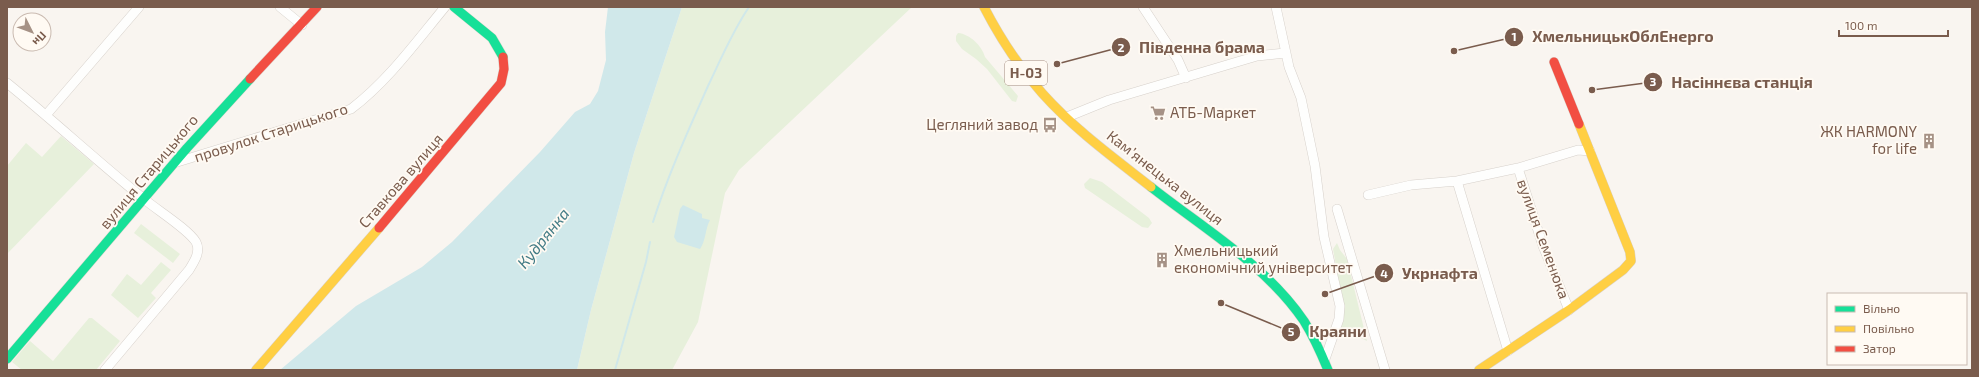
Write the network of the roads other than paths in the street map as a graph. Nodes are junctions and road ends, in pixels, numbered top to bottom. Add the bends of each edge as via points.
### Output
1 (139, 7) edge
2 (280, 7) edge
3 (317, 7) edge
4 (445, 7) edge
5 (454, 7) edge
6 (984, 7) edge
7 (1143, 7) edge
8 (1276, 7) edge
9 (302, 25) junction
10 (1285, 53) junction
11 (1554, 62) dead end
12 (1186, 78) junction
13 (7, 83) edge
14 (46, 115) junction
15 (1066, 118) junction
16 (186, 149) junction
17 (1590, 151) junction
18 (193, 157) junction
19 (174, 163) junction
20 (1518, 168) junction
21 (1457, 181) junction
22 (1368, 195) dead end
23 (144, 199) junction
24 (1337, 209) dead end
25 (1569, 310) junction
26 (1508, 351) junction
27 (7, 359) edge
28 (1324, 359) junction
29 (105, 370) edge
30 (256, 370) edge
31 (1328, 370) edge
32 (1385, 370) edge
33 (1479, 370) edge

1 - 14 street
2 - 9 street
3 - 9 street, вулиця Старицького
4 - 18 street, провулок Старицького via 398,64 367,97 351,109
5 - 30 street, Ставкова вулиця via 500,46 505,70 501,83 412,191
6 - 15 street, Камʼянецька вулиця / Н-03 via 1014,57
7 - 12 street via 1178,60
8 - 10 street
9 - 16 street, вулиця Старицького via 239,89
10 - 12 street via 1257,56
10 - 28 street via 1301,98 1315,166 1324,237 1339,300 1339,318
11 - 17 street
12 - 15 street via 1109,100
13 - 14 street
14 - 23 street
15 - 28 street, Камʼянецька вулиця / Н-03 via 1230,247 1281,292 1312,334
16 - 18 street via 188,155
16 - 19 street, вулиця Старицького
17 - 20 street via 1578,150
17 - 25 street via 1630,252 1631,261 1623,270
18 - 19 street, провулок Старицького
19 - 23 street, вулиця Старицького
20 - 21 street
20 - 25 street, вулиця Семенюка via 1543,246
21 - 22 street via 1411,185
21 - 26 street
23 - 27 street, вулиця Старицького
23 - 29 street via 188,233 198,249 189,270
24 - 32 street
25 - 26 street
26 - 33 street
28 - 31 street, Камʼянецька вулиця / Н-03

